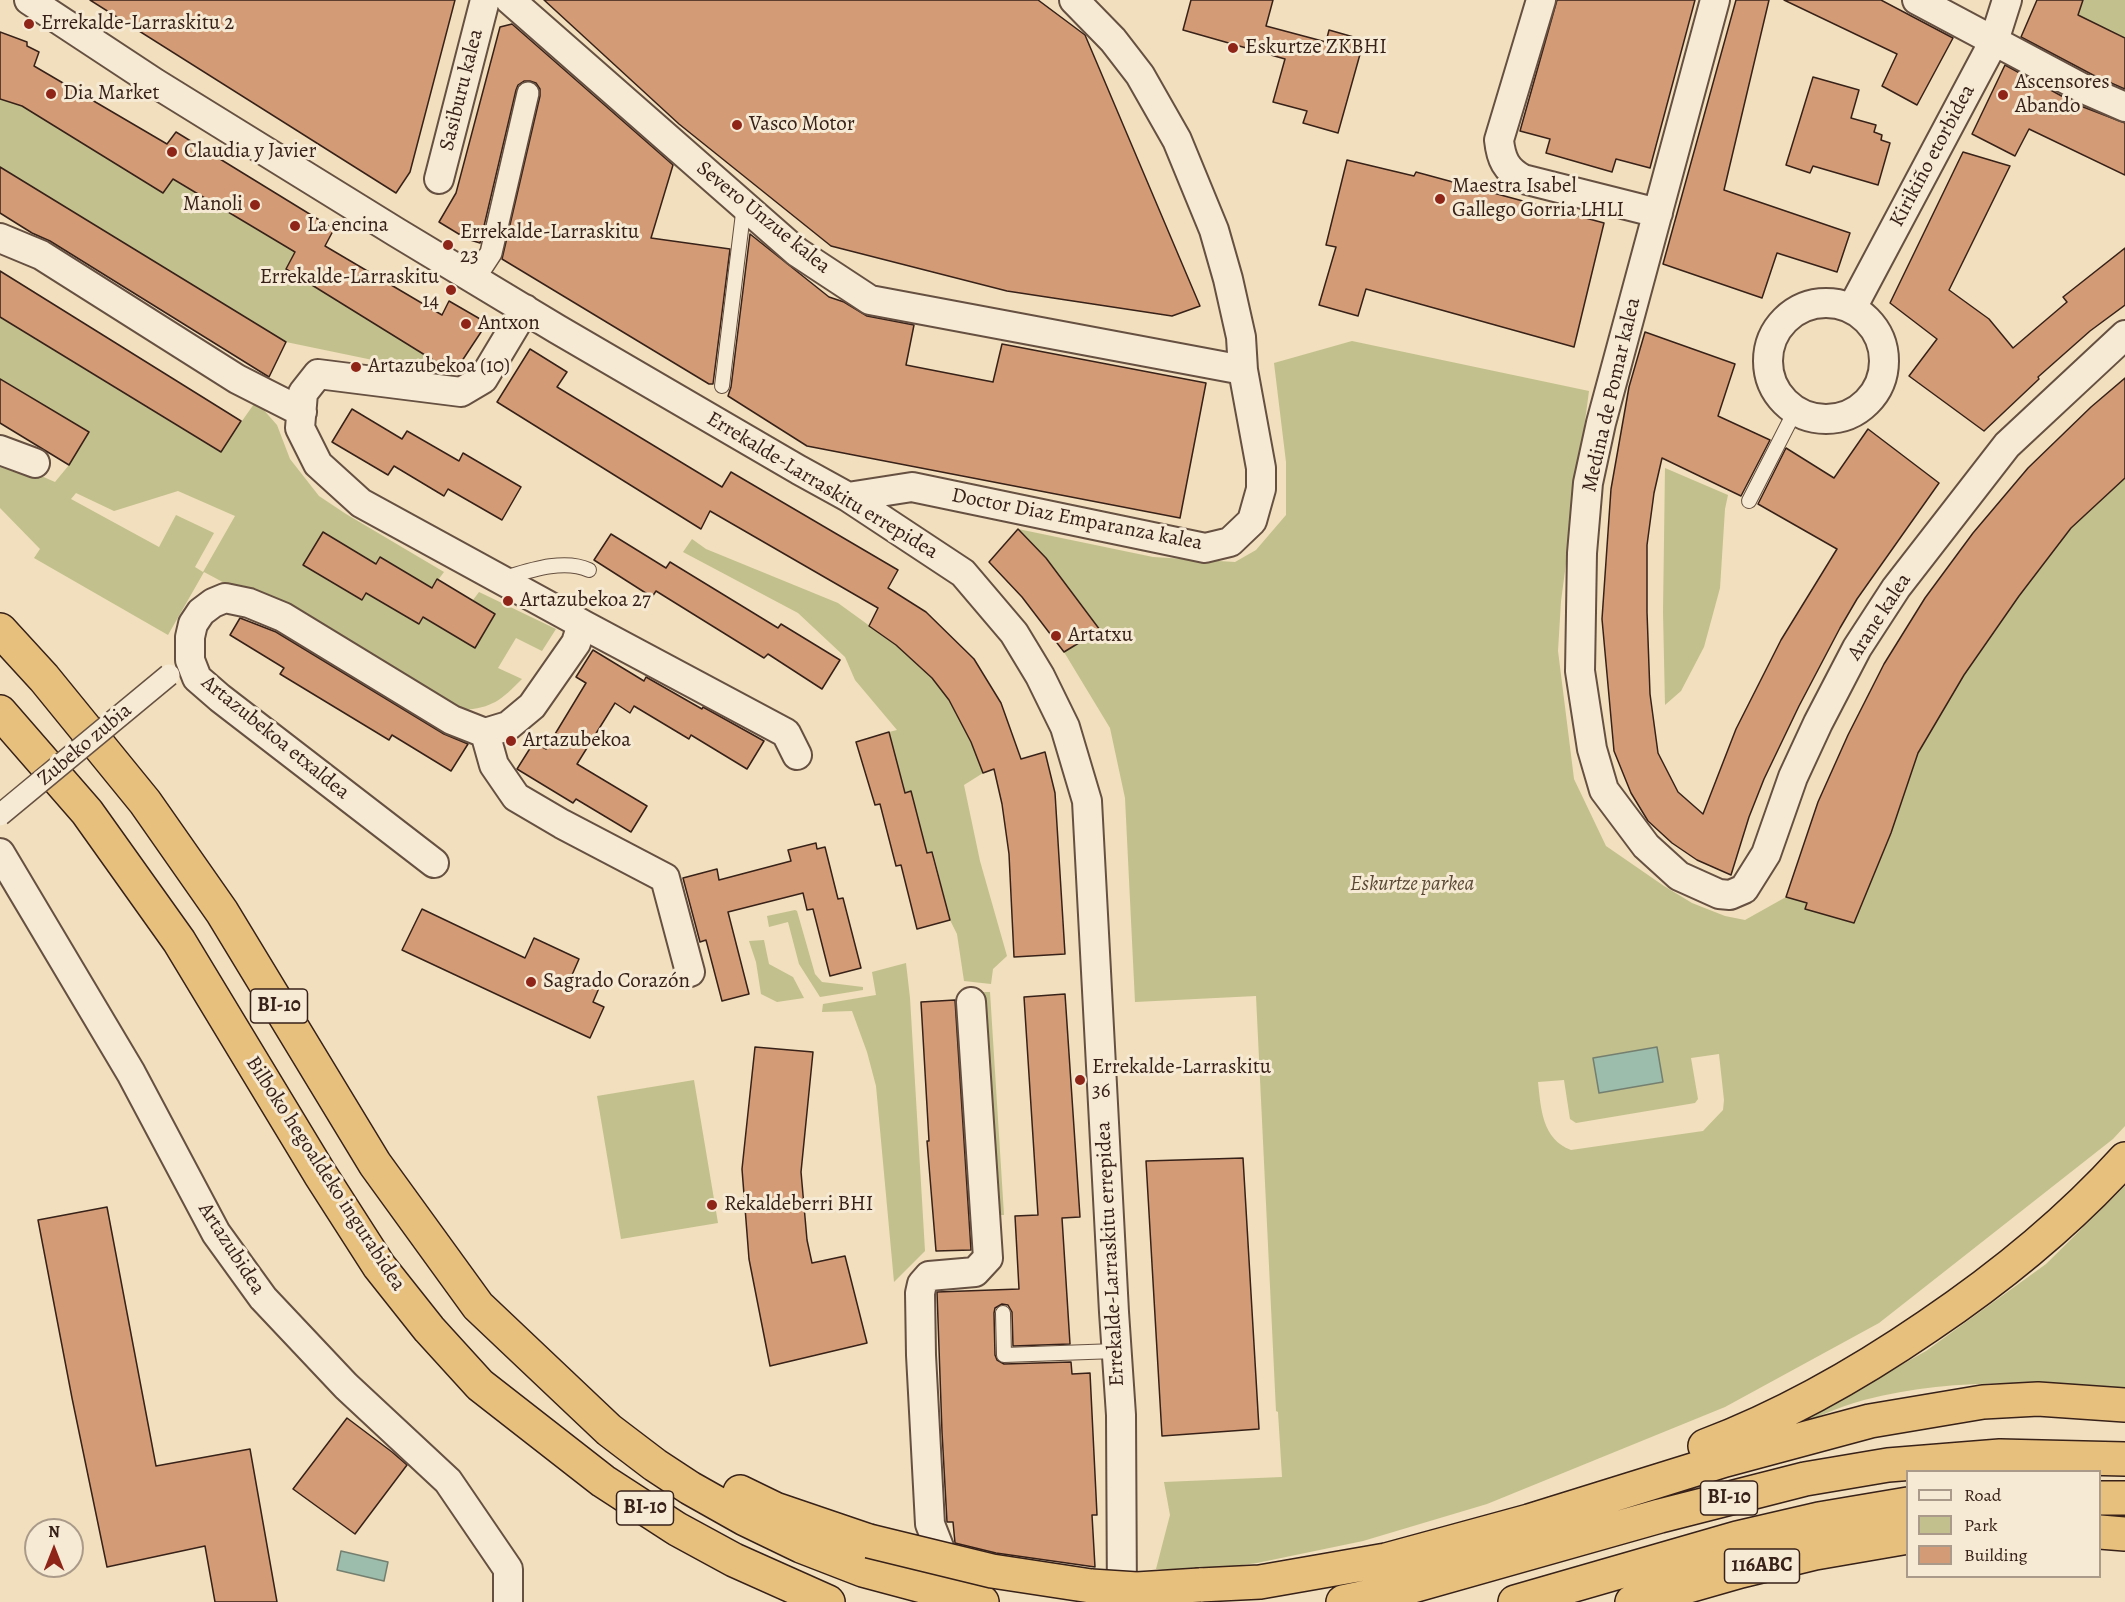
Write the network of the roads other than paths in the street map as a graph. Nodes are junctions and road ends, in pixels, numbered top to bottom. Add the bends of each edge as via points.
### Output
1 (29, 0) edge
2 (485, 0) edge
3 (510, 0) edge
4 (1074, 0) edge
5 (1541, 0) edge
6 (1715, 0) edge
7 (1917, 0) edge
8 (2007, 0) edge
9 (1994, 41) junction
10 (528, 93) dead end
11 (2125, 107) edge
12 (439, 179) dead end
13 (744, 205) junction
14 (1658, 213) junction
15 (0, 238) edge
16 (474, 279) junction
17 (1852, 308) junction
18 (525, 309) junction
19 (2125, 335) edge
20 (1243, 370) junction
21 (722, 386) dead end
22 (1795, 411) junction
23 (302, 412) junction
24 (0, 450) edge
25 (35, 463) dead end
26 (848, 497) junction
27 (1749, 501) dead end
28 (589, 570) dead end
29 (499, 579) junction
30 (582, 624) junction
31 (0, 630) edge
32 (169, 675) dead end
33 (0, 712) edge
34 (485, 733) junction
35 (797, 755) dead end
36 (0, 815) edge
37 (0, 853) edge
38 (434, 863) dead end
39 (1679, 876) joint
40 (690, 972) dead end
41 (971, 1002) dead end
42 (2125, 1159) edge
43 (1003, 1312) dead end
44 (1116, 1351) junction
45 (480, 1386) junction
46 (2125, 1404) edge
47 (2125, 1460) edge
48 (2101, 1498) edge
49 (2125, 1498) edge
50 (1906, 1504) edge
51 (1529, 1521) junction
52 (2101, 1532) edge
53 (2125, 1534) edge
54 (1901, 1538) edge
55 (866, 1555) junction
56 (1122, 1596) edge
57 (508, 1602) edge
58 (776, 1602) edge
59 (828, 1602) edge
60 (982, 1602) edge
61 (1343, 1602) edge
62 (1515, 1602) edge
63 (1632, 1602) edge

1 - 16 street, Errekalde-Larraskitu errepidea via 155,83
2 - 12 street, Sasiburu kalea
3 - 13 street, Severo Unzue kalea
4 - 20 street, Doctor Diaz Emparanza kalea via 1140,75 1177,140 1214,230 1228,279
5 - 14 street via 1499,140 1501,156 1510,172 1523,179
6 - 14 street, Medina de Pomar kalea
7 - 9 street
8 - 9 street, Kirikiño etorbidea
9 - 11 street
9 - 17 street, Kirikiño etorbidea
10 - 16 street via 491,253
13 - 20 street, Severo Unzue kalea via 797,252 870,300
13 - 21 lane
14 - 39 street, Medina de Pomar kalea via 1588,483 1582,554 1581,670 1592,749 1604,790 1646,846
15 - 23 street via 41,255 237,379
16 - 18 street, Errekalde-Larraskitu errepidea
17 - 22 street via 1833,302 1813,303 1794,311 1779,324 1770,342 1767,362 1771,381
17 - 22 street via 1873,327 1884,352 1877,389 1866,404 1832,419 1813,418
18 - 23 street via 483,379 461,392 318,374 303,393
18 - 26 street, Errekalde-Larraskitu errepidea
19 - 39 street, Arane kalea via 2007,445 1896,588 1857,648 1818,723 1793,777 1766,854 1744,889 1730,895 1719,894
20 - 26 street, Doctor Diaz Emparanza kalea via 1261,468 1261,489 1252,521 1230,542 1205,548 912,487
22 - 27 lane
23 - 29 street via 300,428 318,464 361,503
24 - 25 street
26 - 44 street, Errekalde-Larraskitu errepidea via 963,573 984,597 1014,633 1040,676 1076,762 1087,801
28 - 29 lane via 578,565 559,566
29 - 30 street
30 - 34 street via 576,643 532,706 508,726
30 - 35 street via 786,733
31 - 55 highway, BI-10 via 145,802 222,912 375,1164 478,1306 556,1382 716,1481
32 - 36 street, Zubeko zubia, bridge
33 - 45 highway, Bilboko hegoaldeko ingurabidea / BI-10 via 87,812 173,932 379,1266
34 - 38 street, Artazubekoa etxaldea via 452,720 283,616 249,603 225,598 201,612 194,624 190,660 197,678
34 - 40 street via 494,765 516,797 665,878
37 - 57 street, Artazubidea via 131,1073 216,1233 263,1298 346,1386 448,1481 508,1569
41 - 56 street, Errekalde-Larraskitu errepidea via 988,1258 975,1272 929,1276 920,1293 930,1524 948,1570 985,1582
42 - 51 highway via 2038,1244 1973,1296 1875,1362 1743,1432 1618,1479
43 - 44 lane via 1004,1355
44 - 56 street, Errekalde-Larraskitu errepidea via 1121,1415
45 - 58 highway via 542,1454 590,1496 682,1557
45 - 59 highway, Bilboko hegoaldeko ingurabidea / BI-10 via 603,1481 677,1528 734,1560
46 - 51 highway via 2027,1399 1869,1420
47 - 61 highway, BI-10 via 2000,1456 1888,1465 1805,1479
48 - 49 highway
50 - 62 highway, BI-10 via 1737,1538
51 - 55 highway, bridge via 1386,1560 1260,1582 1200,1586 1091,1586
52 - 53 highway
54 - 63 highway, 116ABC via 1815,1553
55 - 60 highway

